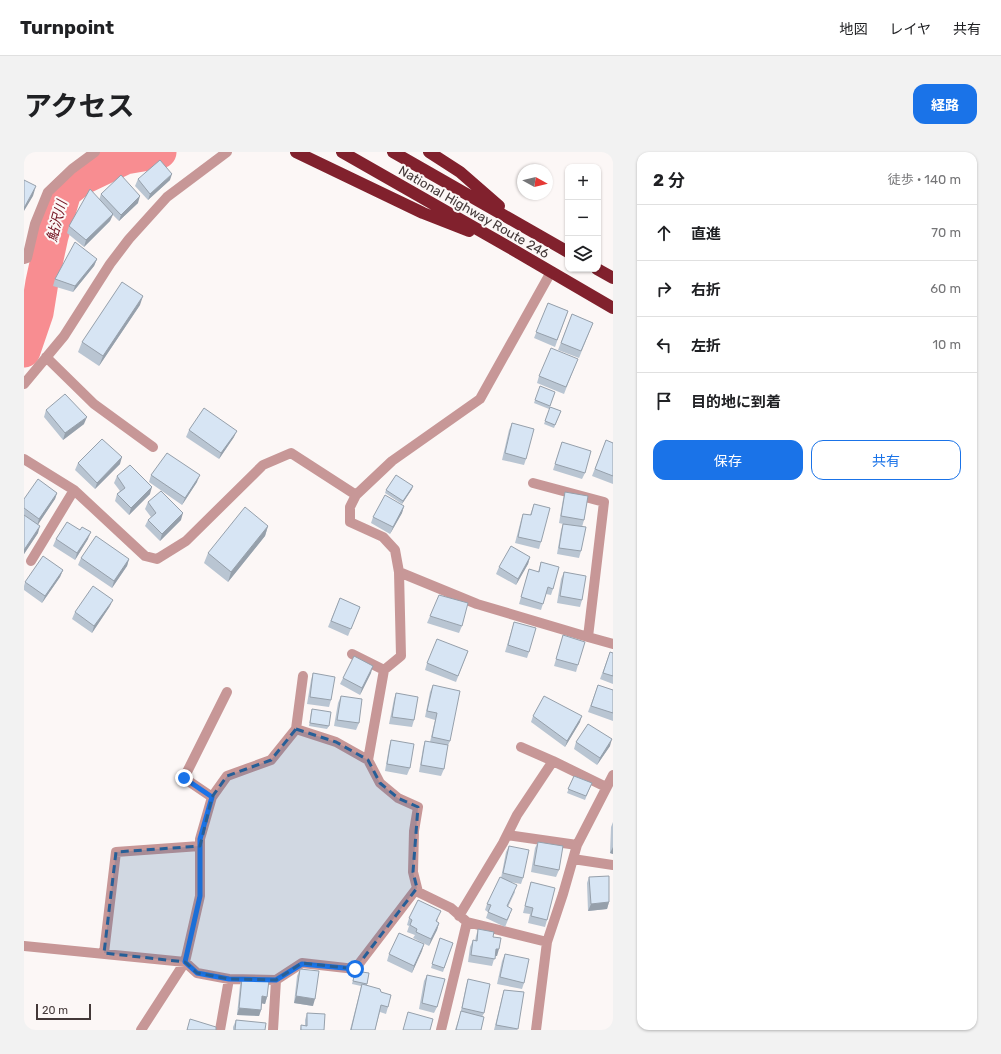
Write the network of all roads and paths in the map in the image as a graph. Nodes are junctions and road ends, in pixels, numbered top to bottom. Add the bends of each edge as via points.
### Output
1 (95, 152) edge
2 (227, 152) edge
3 (296, 152) edge
4 (342, 152) edge
5 (393, 152) edge
6 (429, 152) edge
7 (519, 223) junction
8 (505, 245) junction
9 (565, 250) edge
10 (24, 259) edge
11 (601, 271) edge
12 (550, 272) junction
13 (613, 278) edge
14 (613, 308) edge
15 (46, 357) junction
16 (24, 383) edge
17 (153, 447) dead end
18 (24, 459) edge
19 (534, 483) dead end
20 (74, 490) junction
21 (356, 495) junction
22 (31, 561) dead end
23 (399, 572) junction
24 (588, 637) junction
25 (613, 644) edge
26 (352, 654) dead end
27 (384, 670) junction
28 (303, 676) dead end
29 (227, 692) dead end
30 (296, 729) junction
31 (521, 747) dead end
32 (368, 760) junction
33 (553, 761) junction
34 (613, 775) edge
35 (606, 788) junction
36 (212, 797) junction
37 (507, 835) junction
38 (578, 845) junction
39 (200, 846) junction
40 (573, 859) junction
41 (613, 865) edge
42 (417, 888) junction
43 (463, 919) junction
44 (547, 942) junction
45 (24, 946) edge
46 (104, 954) junction
47 (185, 962) junction
48 (229, 979) junction
49 (276, 980) junction
50 (141, 1030) edge
51 (220, 1030) edge
52 (273, 1030) edge
53 (441, 1030) edge
54 (536, 1030) edge

1 - 10 street via 48,192 35,224 27,258
2 - 15 street via 167,197 110,264 64,336
3 - 8 highway via 423,213
4 - 8 highway, National Highway Route 246
5 - 7 highway, National Highway Route 246
6 - 7 highway via 460,172
7 - 9 highway, National Highway Route 246
8 - 12 highway, National Highway Route 246
11 - 13 highway
12 - 14 highway, National Highway Route 246
12 - 21 street via 480,399 392,461
15 - 16 street
15 - 17 street via 94,404
18 - 20 street
19 - 24 street via 604,502
20 - 21 street via 145,556 157,559 186,541 264,465 291,453
20 - 22 street
21 - 23 street via 350,507 350,522 383,537 395,550
23 - 24 street via 477,604
23 - 27 street via 401,656
24 - 25 street
26 - 27 street
27 - 32 street
28 - 30 street
29 - 36 street via 184,778
30 - 32 street via 336,742
30 - 36 street via 271,760 227,776
31 - 33 street
32 - 42 street via 380,783 398,798 418,807 414,831 413,872
33 - 35 street
33 - 37 street via 517,815
34 - 35 street
35 - 38 street
36 - 39 street
37 - 38 street
37 - 43 street
38 - 40 street
39 - 46 street via 116,852
39 - 47 street via 200,896
40 - 41 street
40 - 44 street
42 - 43 street via 418,892 451,908
42 - 49 street via 355,969 302,964
43 - 44 street
43 - 53 street
44 - 54 street
45 - 46 street
46 - 47 street
47 - 48 street via 197,973
47 - 50 street
48 - 49 street
48 - 51 street
49 - 52 street

